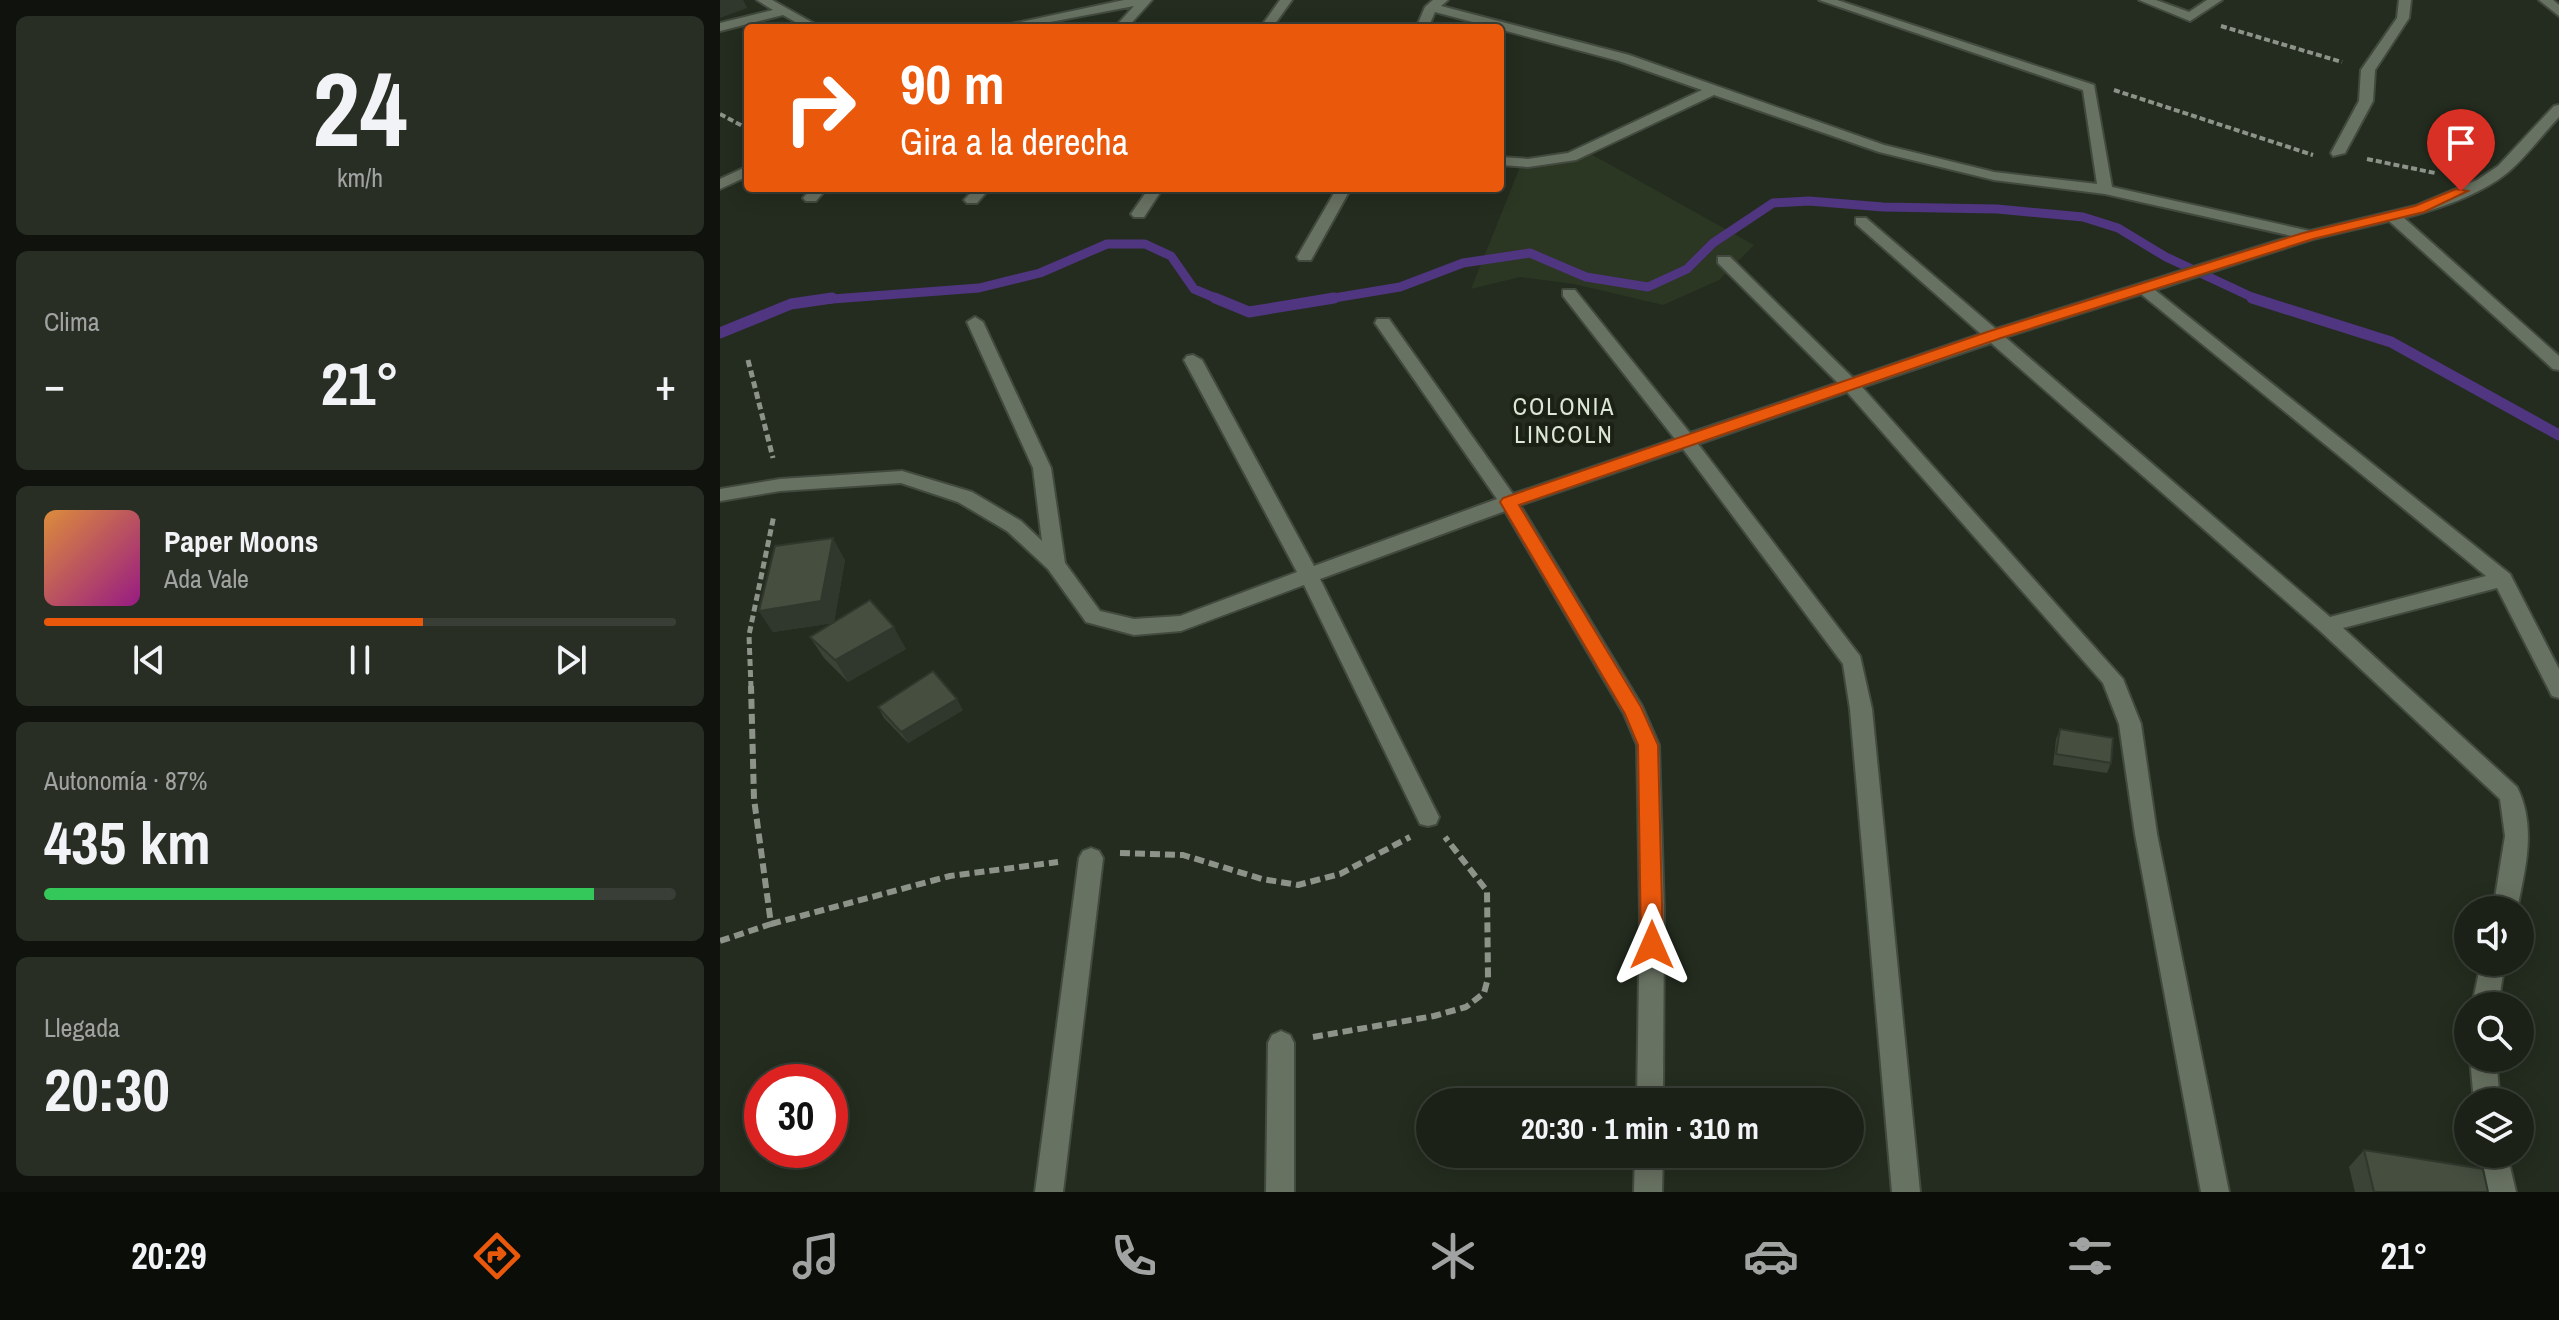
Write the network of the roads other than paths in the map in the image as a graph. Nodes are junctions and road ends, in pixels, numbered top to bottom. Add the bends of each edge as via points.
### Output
1 (763, 0) edge
2 (1075, 0) edge
3 (1145, 0) edge
4 (1286, 0) edge
5 (1825, 0) edge
6 (2145, 0) edge
7 (2216, 0) edge
8 (2405, 0) edge
9 (2545, 0) edge
10 (1437, 3) edge
11 (1102, 10) junction
12 (785, 11) junction
13 (2559, 12) edge
14 (809, 24) edge
15 (1022, 24) edge
16 (1124, 24) edge
17 (1269, 24) edge
18 (1424, 24) edge
19 (720, 27) edge
20 (1711, 91) junction
21 (2559, 109) edge
22 (2338, 153) road end
23 (1504, 161) edge
24 (744, 172) edge
25 (720, 185) edge
26 (2105, 190) junction
27 (1153, 192) edge
28 (1342, 192) edge
29 (1139, 214) dead end
30 (2394, 217) junction
31 (1861, 221) dead end
32 (2308, 236) junction
33 (1305, 257) dead end
34 (1724, 260) dead end
35 (2143, 288) junction
36 (1569, 293) dead end
37 (975, 322) dead end
38 (1383, 323) dead end
39 (1996, 335) junction
40 (1193, 360) dead end
41 (2559, 365) edge
42 (1850, 385) junction
43 (1686, 440) junction
44 (720, 495) edge
45 (1509, 502) junction
46 (1055, 564) junction
47 (1308, 574) junction
48 (2503, 579) junction
49 (2326, 625) junction
50 (2559, 690) edge
51 (1428, 817) road end
52 (1091, 858) dead end
53 (2507, 896) edge
54 (1281, 1043) road end
55 (1650, 1088) edge
56 (1649, 1168) edge
57 (2496, 1168) edge
58 (1049, 1192) edge
59 (1280, 1192) edge
60 (1648, 1192) edge
61 (1906, 1192) edge
62 (2215, 1192) edge
63 (2502, 1192) edge

1 - 12 street
2 - 11 street
3 - 11 street
3 - 16 street
4 - 17 street
5 - 26 street via 2089,88
6 - 7 street via 2190,17
8 - 22 street via 2403,18 2368,70 2366,101
9 - 13 street
10 - 18 street
10 - 20 street via 1624,58
11 - 15 street
12 - 14 street
12 - 19 street
20 - 23 street via 1571,157
20 - 26 street via 1879,148 1994,176
21 - 30 street via 2518,156 2482,183
24 - 25 street
26 - 32 street
27 - 29 street
28 - 33 street
30 - 32 street
30 - 41 street
31 - 39 street
32 - 35 street
34 - 42 street
35 - 39 street
35 - 48 street
36 - 43 street
37 - 46 street via 1042,468
38 - 45 street
39 - 42 street
39 - 49 street
40 - 47 street
42 - 43 street
42 - 62 street via 2112,679 2130,724
43 - 45 street
43 - 61 street via 1853,662
44 - 46 street via 780,485 902,477 965,497 1014,526
45 - 47 street
45 - 55 street via 1634,712 1648,745
46 - 47 street via 1093,617 1134,627 1181,623
47 - 51 street
48 - 49 street
48 - 50 street
49 - 53 street via 2509,794 2516,808
52 - 58 street
54 - 59 street
56 - 60 street
57 - 63 street

